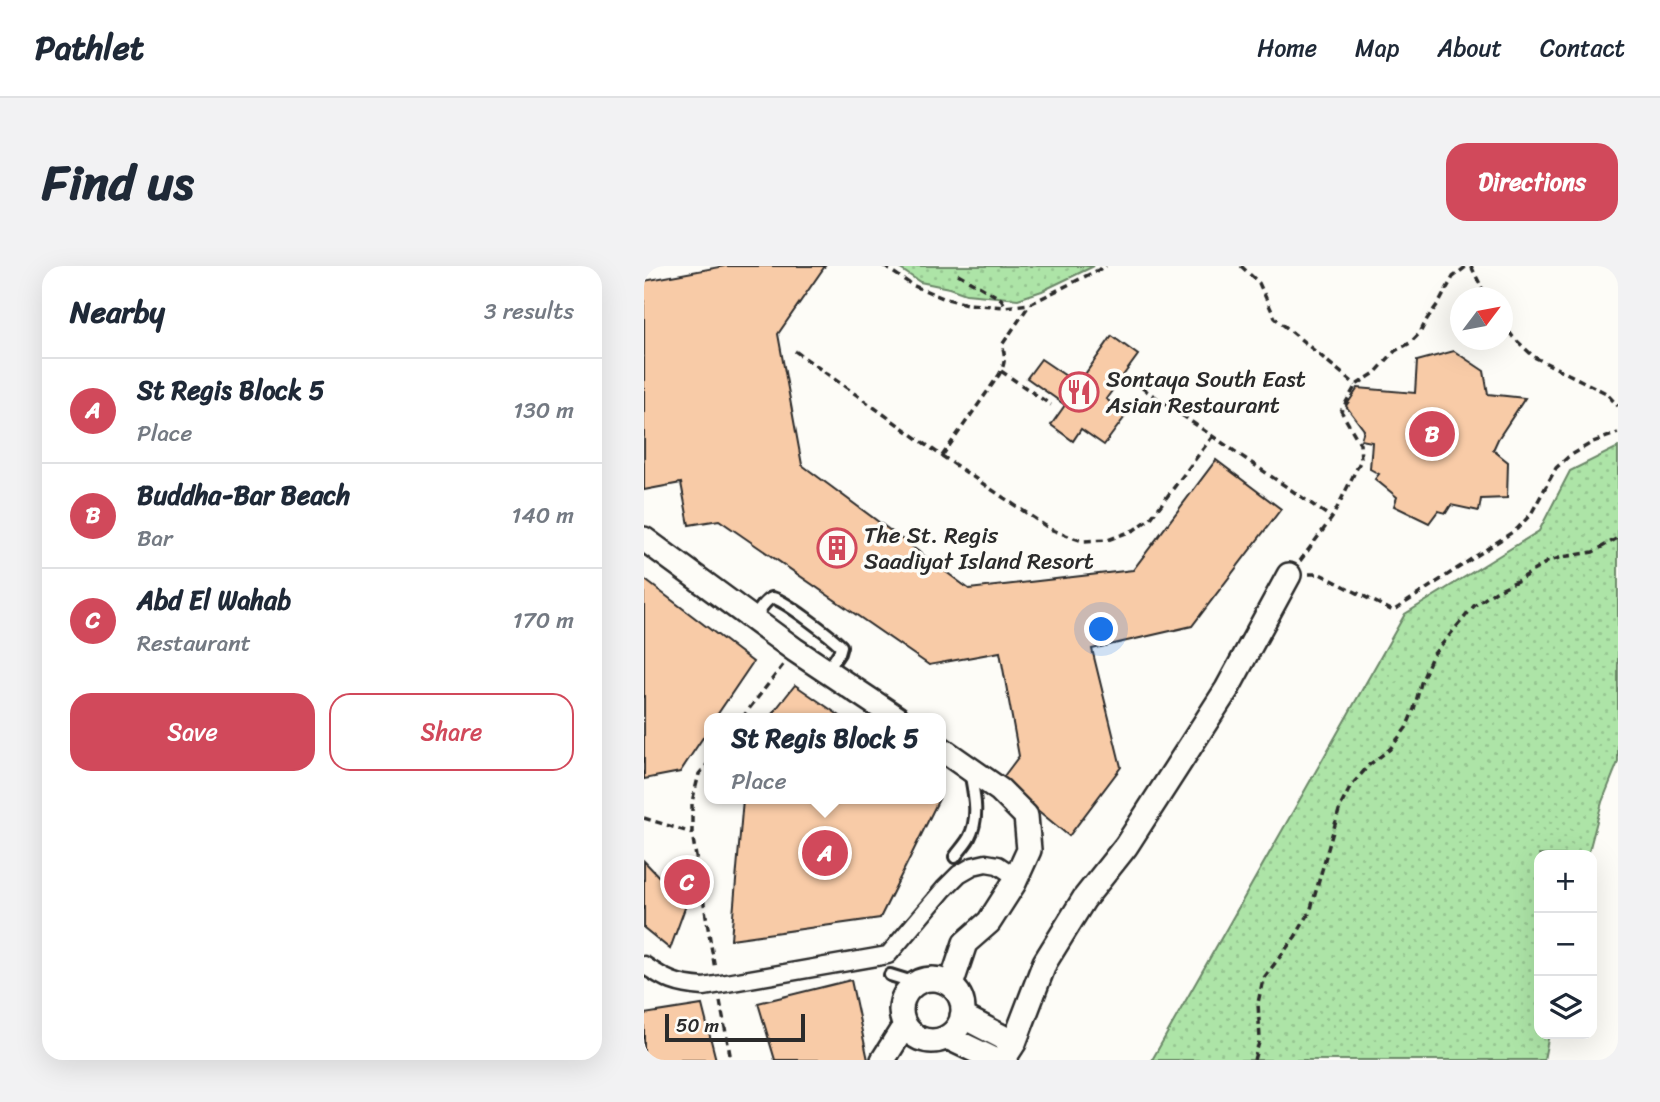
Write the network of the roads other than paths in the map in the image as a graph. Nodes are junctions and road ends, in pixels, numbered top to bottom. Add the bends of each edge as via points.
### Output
1 (644, 539) edge
2 (1289, 575) road end
3 (754, 619) junction
4 (827, 671) junction
5 (890, 713) edge
6 (946, 752) edge
7 (969, 769) junction
8 (955, 857) dead end
9 (1016, 877) junction
10 (644, 965) edge
11 (890, 975) dead end
12 (916, 984) junction
13 (951, 985) junction
14 (962, 1016) junction
15 (905, 1025) junction
16 (929, 1046) edge
17 (1008, 1051) edge
18 (883, 1060) edge
19 (995, 1060) edge

1 - 3 street
2 - 17 street via 1227,689 1045,962
3 - 4 street
3 - 4 lane via 772,598 785,603 841,646
4 - 5 street
6 - 7 street
7 - 8 lane via 975,819 970,838
7 - 9 street via 1000,790 1026,816 1029,850
9 - 10 street via 986,863 959,874 888,955 704,987 664,979
9 - 13 street via 989,922 965,943
11 - 12 lane
12 - 13 street via 934,979
12 - 15 street via 904,997
13 - 14 street via 961,999
14 - 16 street via 954,1032
14 - 17 street
15 - 16 street
15 - 18 street
16 - 19 street

